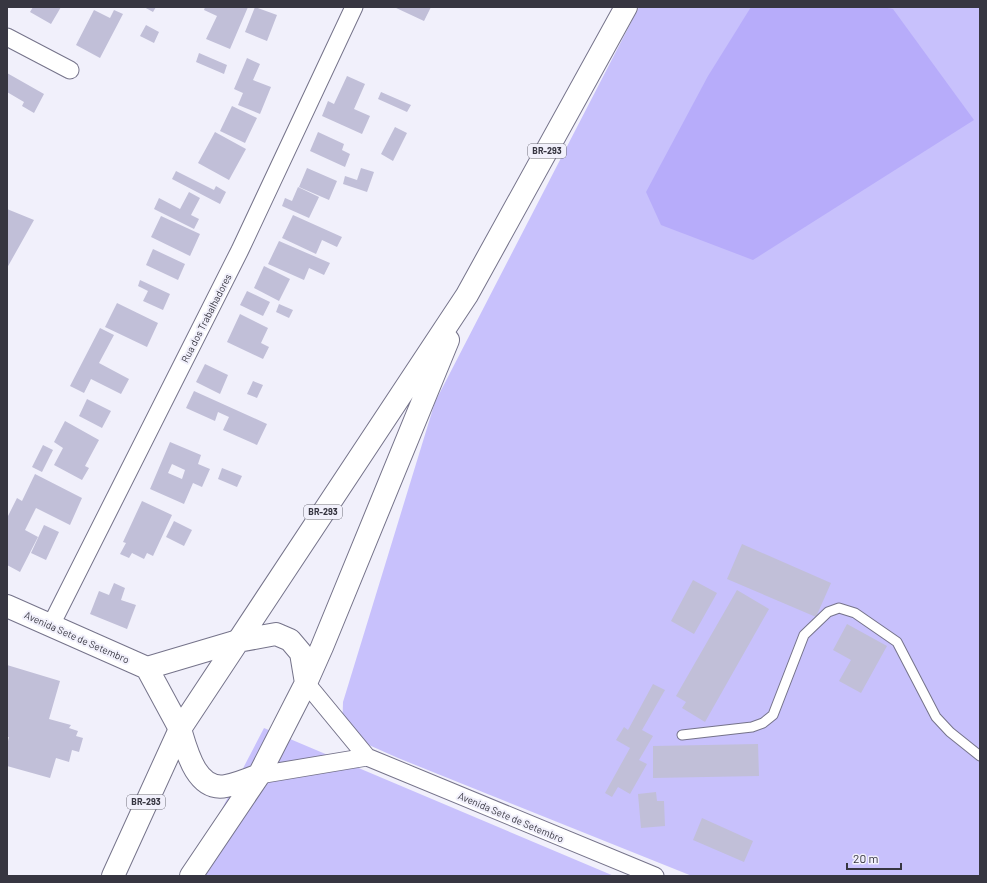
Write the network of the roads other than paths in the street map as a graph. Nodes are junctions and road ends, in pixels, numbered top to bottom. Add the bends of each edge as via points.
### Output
1 (354, 7) edge
2 (626, 7) edge
3 (7, 37) edge
4 (70, 70) dead end
5 (467, 295) junction
6 (7, 606) edge
7 (51, 625) junction
8 (238, 641) junction
9 (146, 668) junction
10 (306, 683) junction
11 (180, 728) junction
12 (682, 735) dead end
13 (980, 756) edge
14 (367, 757) junction
15 (259, 775) junction
16 (113, 876) edge
17 (191, 876) edge
18 (655, 876) edge

1 - 7 street, Rua dos Trabalhadores via 240,250
2 - 5 main road, BR-293
3 - 4 street
5 - 8 main road, BR-293
5 - 10 main road, BR-293
6 - 7 main road, Avenida Sete de Setembro
7 - 9 main road, Avenida Sete de Setembro
8 - 9 main road
8 - 10 main road via 276,634 290,640 301,654
8 - 11 main road, BR-293
9 - 11 main road
10 - 14 street, Avenida Sete de Setembro
10 - 15 main road, BR-293
11 - 15 main road via 198,775 212,785 225,787
11 - 16 main road, BR-293
12 - 13 lane via 752,727 763,723 773,714 804,635 828,612 840,608 855,613 897,642 936,717
14 - 15 street
14 - 18 street, Avenida Sete de Setembro
15 - 17 main road, BR-293

